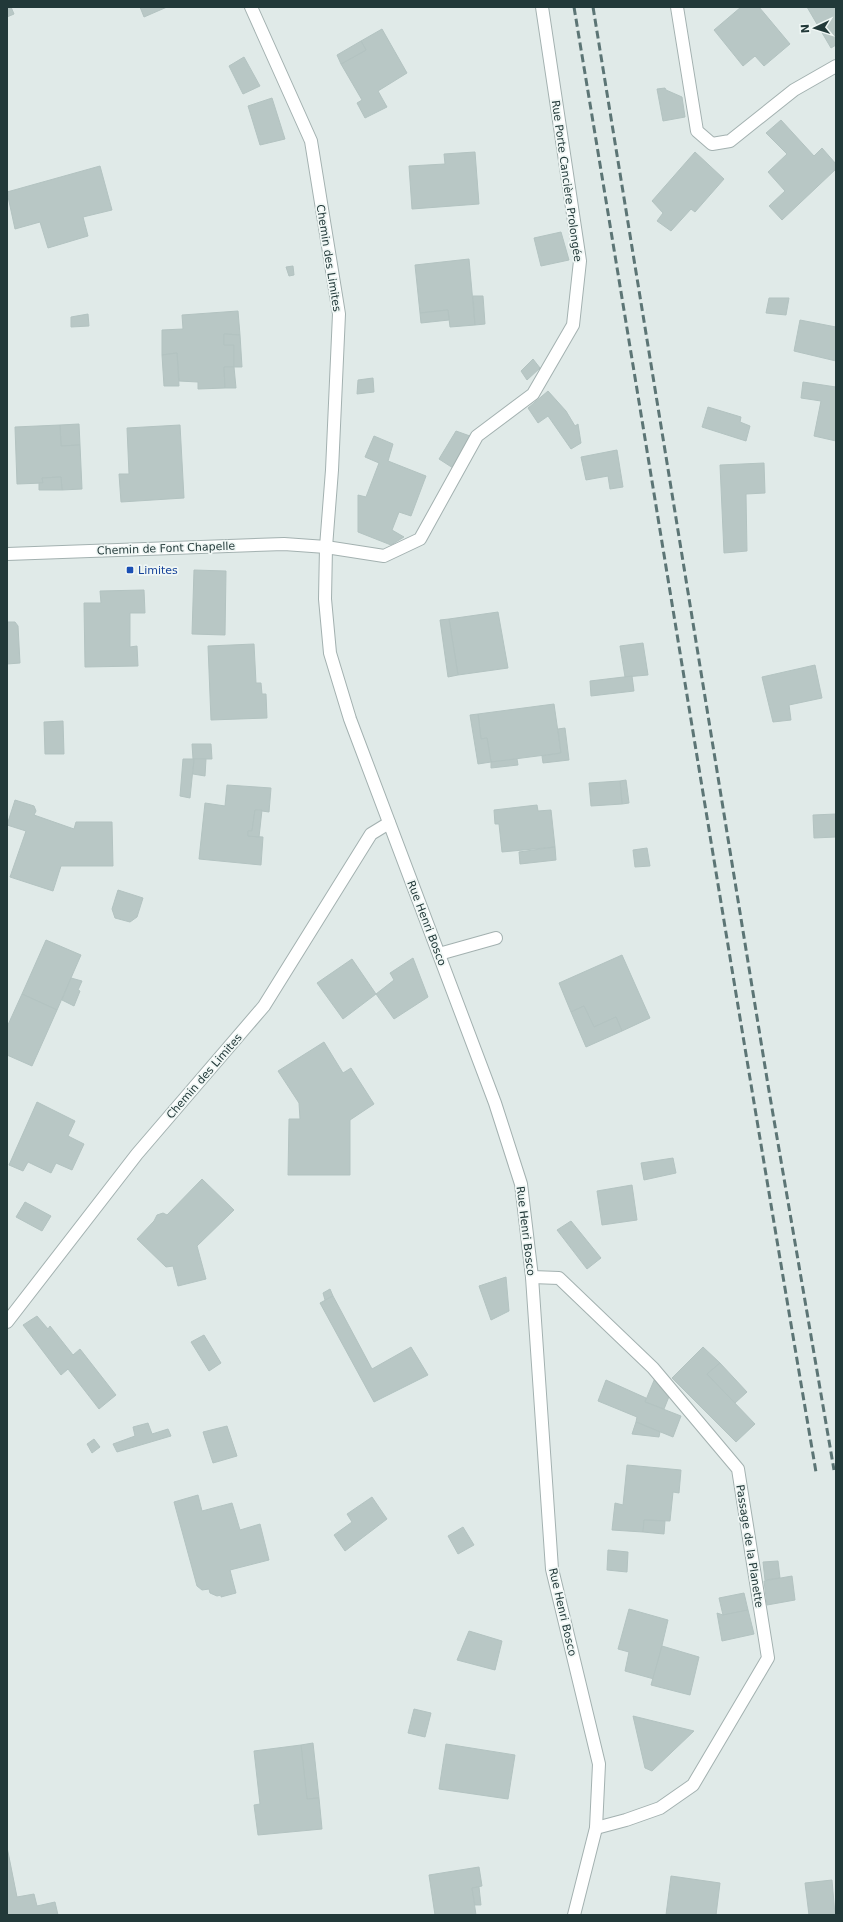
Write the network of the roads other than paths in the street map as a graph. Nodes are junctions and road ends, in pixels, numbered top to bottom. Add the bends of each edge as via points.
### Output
1 (251, 7) edge
2 (542, 7) edge
3 (677, 7) edge
4 (836, 66) edge
5 (326, 547) junction
6 (7, 554) edge
7 (389, 823) junction
8 (496, 938) dead end
9 (439, 954) junction
10 (532, 1277) junction
11 (7, 1322) edge
12 (596, 1828) junction
13 (574, 1915) edge

1 - 5 street, Chemin des Limites via 311,141 339,314
2 - 5 street, Rue Porte Cancière Prolongée via 580,261 572,325 533,394 477,436 420,539 384,556
3 - 4 street via 697,131 712,144 730,140 794,90
5 - 6 street, Chemin de Font Chapelle via 284,544
5 - 7 street, Rue Henri Bosco via 325,598 330,653 350,719
7 - 9 street, Rue Henri Bosco
7 - 11 street, Chemin des Limites via 371,834 264,1006 137,1154
8 - 9 street
9 - 10 street, Rue Henri Bosco via 495,1103 521,1184
10 - 12 street, Rue Henri Bosco via 552,1569 598,1764
10 - 12 street, Passage de la Planette via 559,1278 653,1368 738,1469 768,1658 693,1785 660,1808
12 - 13 street, Rue Henri Bosco

